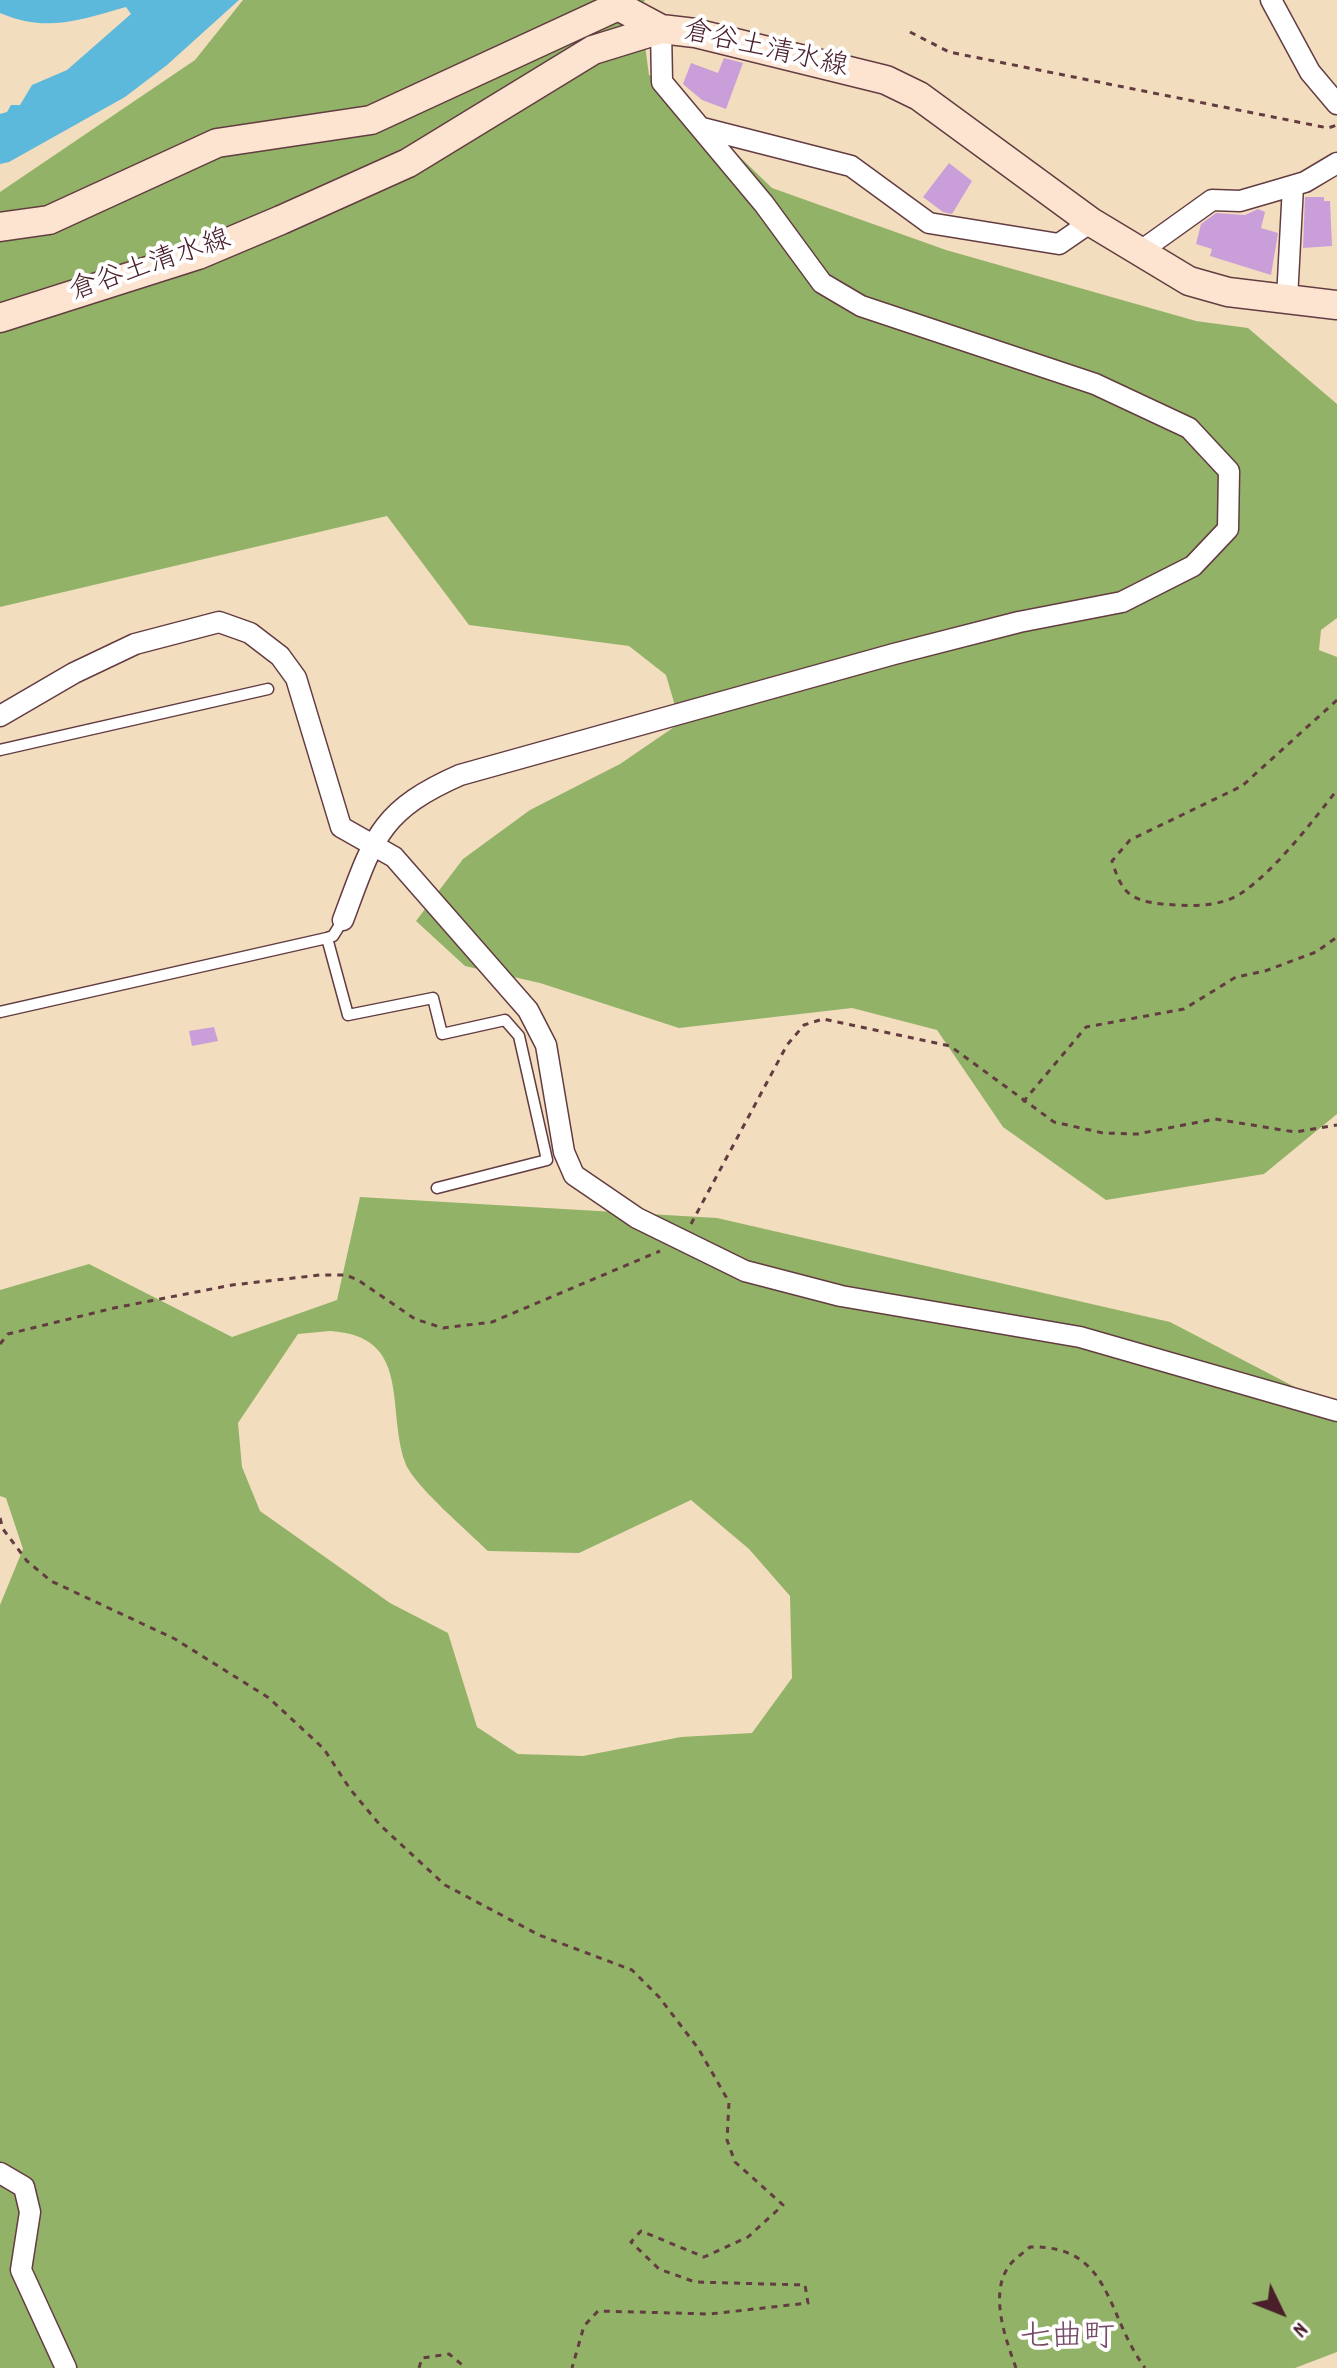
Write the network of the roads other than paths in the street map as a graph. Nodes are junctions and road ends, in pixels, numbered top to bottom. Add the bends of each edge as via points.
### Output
1 (1271, 0) edge
2 (661, 29) junction
3 (1337, 104) edge
4 (702, 128) junction
5 (1337, 163) edge
6 (1293, 186) junction
7 (1091, 222) junction
8 (0, 227) edge
9 (1138, 253) junction
10 (1287, 299) junction
11 (1337, 305) edge
12 (0, 318) edge
13 (268, 689) dead end
14 (0, 716) edge
15 (0, 750) edge
16 (371, 844) junction
17 (343, 920) joint
18 (327, 938) junction
19 (0, 1012) edge
20 (437, 1188) dead end
21 (1337, 1411) edge
22 (0, 2173) edge
23 (66, 2368) edge

1 - 3 street via 1310,72
2 - 4 street via 662,82
2 - 7 main road, 倉谷土清水線 via 886,80 938,109
2 - 8 main road via 618,6 371,120 217,143 49,220
2 - 12 main road, 倉谷土清水線 via 593,50 408,163 281,220 198,255
4 - 7 street via 851,166 929,223 1059,244
4 - 16 street via 822,283 861,306 1095,384 1189,428 1229,471 1228,529 1193,566 1122,602 894,654 460,775 396,810
5 - 6 street
6 - 9 street via 1240,201 1212,200
6 - 10 street
7 - 9 main road, 倉谷土清水線
9 - 10 main road, 倉谷土清水線 via 1213,289
10 - 11 main road, 倉谷土清水線
13 - 15 lane
14 - 16 street via 135,644 219,622 250,633 280,656 296,678 341,827
16 - 17 street
16 - 21 street via 394,857 528,1010 546,1045 564,1152 574,1175 637,1218 745,1271 841,1296 1080,1337
17 - 18 lane
18 - 19 lane
18 - 20 lane via 348,1015 433,998 442,1034 505,1020 519,1036 547,1160
22 - 23 street via 24,2187 30,2212 21,2270

